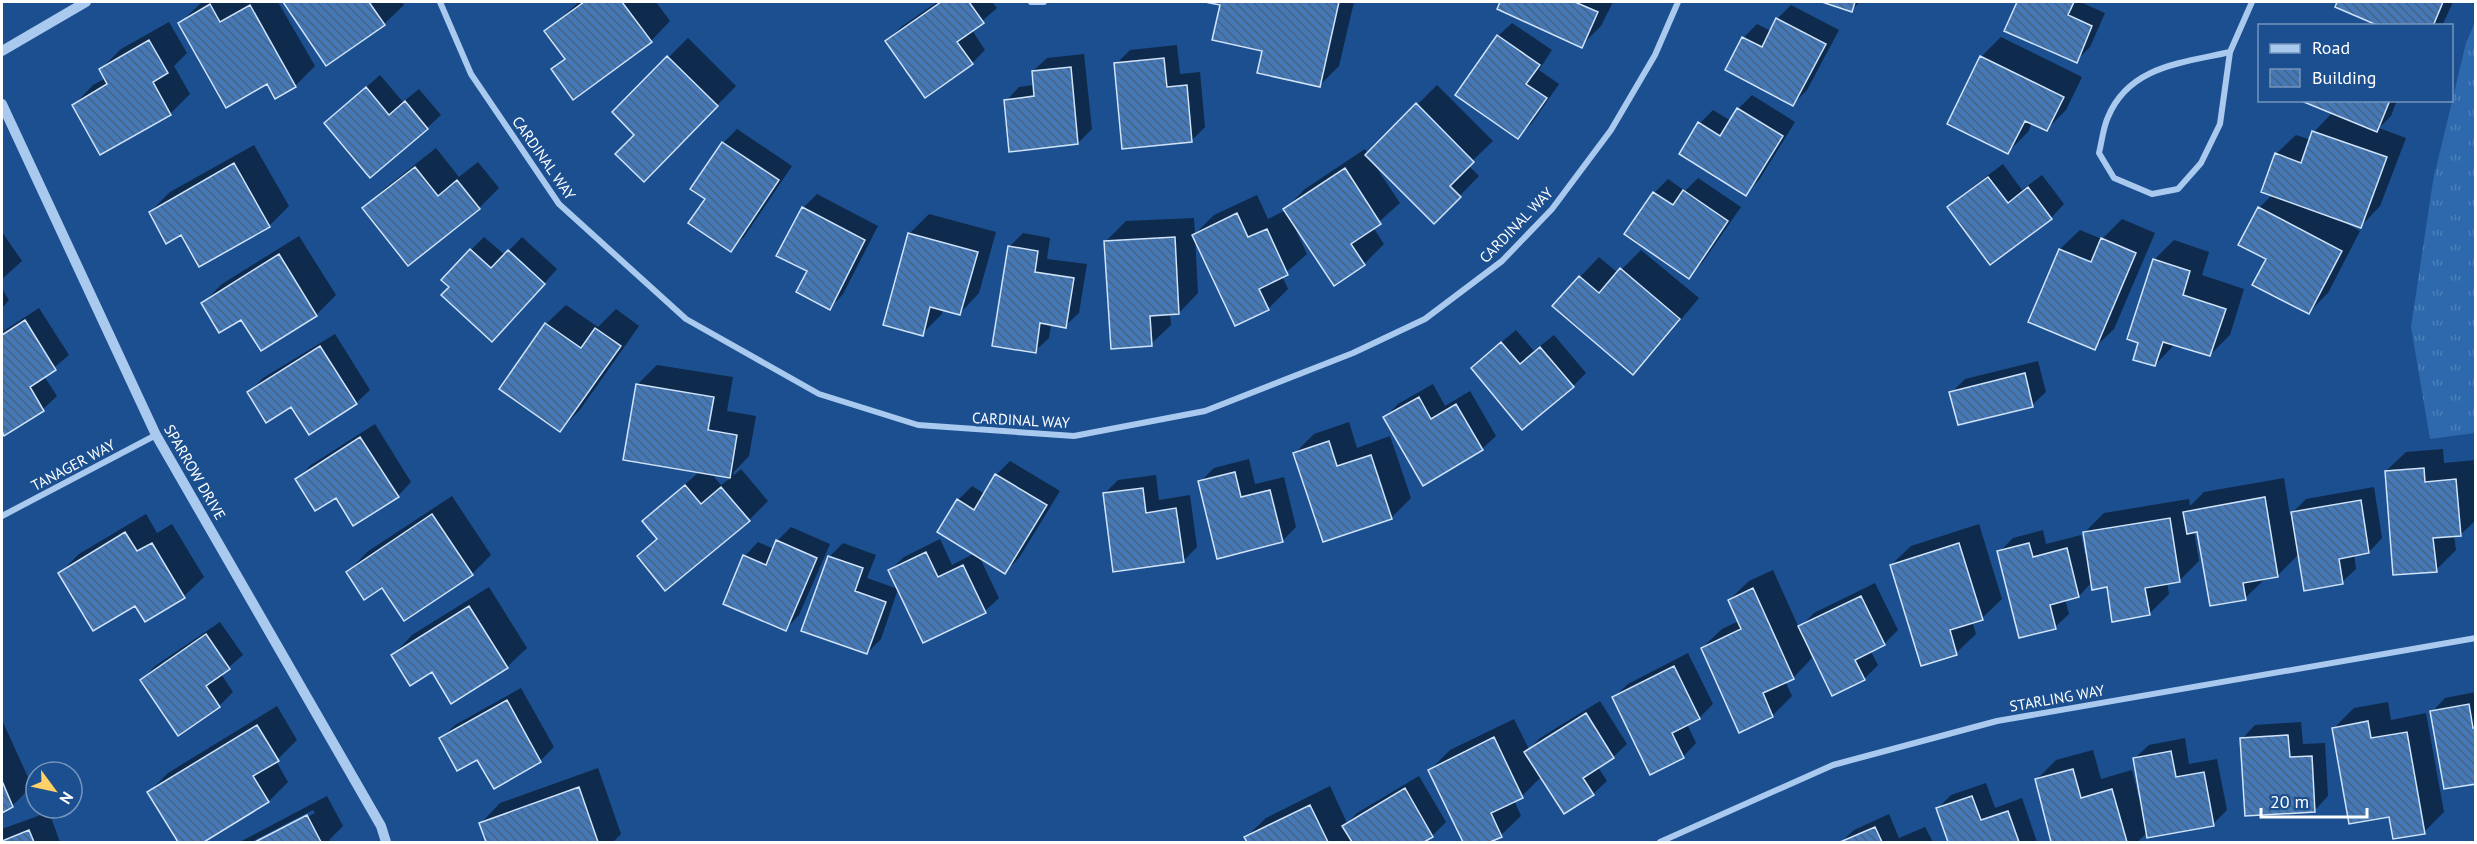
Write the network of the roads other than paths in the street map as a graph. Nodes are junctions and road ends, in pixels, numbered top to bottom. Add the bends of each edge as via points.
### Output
1 (86, 2) edge
2 (440, 2) edge
3 (1032, 2) edge
4 (1044, 2) edge
5 (1678, 2) edge
6 (2252, 2) edge
7 (2, 51) edge
8 (2230, 52) junction
9 (2, 104) edge
10 (156, 435) junction
11 (2, 516) edge
12 (2475, 638) edge
13 (386, 843) edge
14 (1660, 843) edge

1 - 7 street
2 - 5 street, CARDINAL WAY via 471,74 559,204 686,319 819,394 918,425 1074,436 1205,411 1425,319 1502,261 1551,209 1611,130 1655,55
3 - 4 street
6 - 8 street
8 - 8 street via 2154,69 2121,93 2107,118 2099,153 2114,178 2152,194 2178,189 2201,163 2220,124
9 - 10 street, SPARROW DRIVE
10 - 11 street, TANAGER WAY
10 - 13 street, SPARROW DRIVE via 381,826
12 - 14 street, STARLING WAY via 1997,721 1833,765

